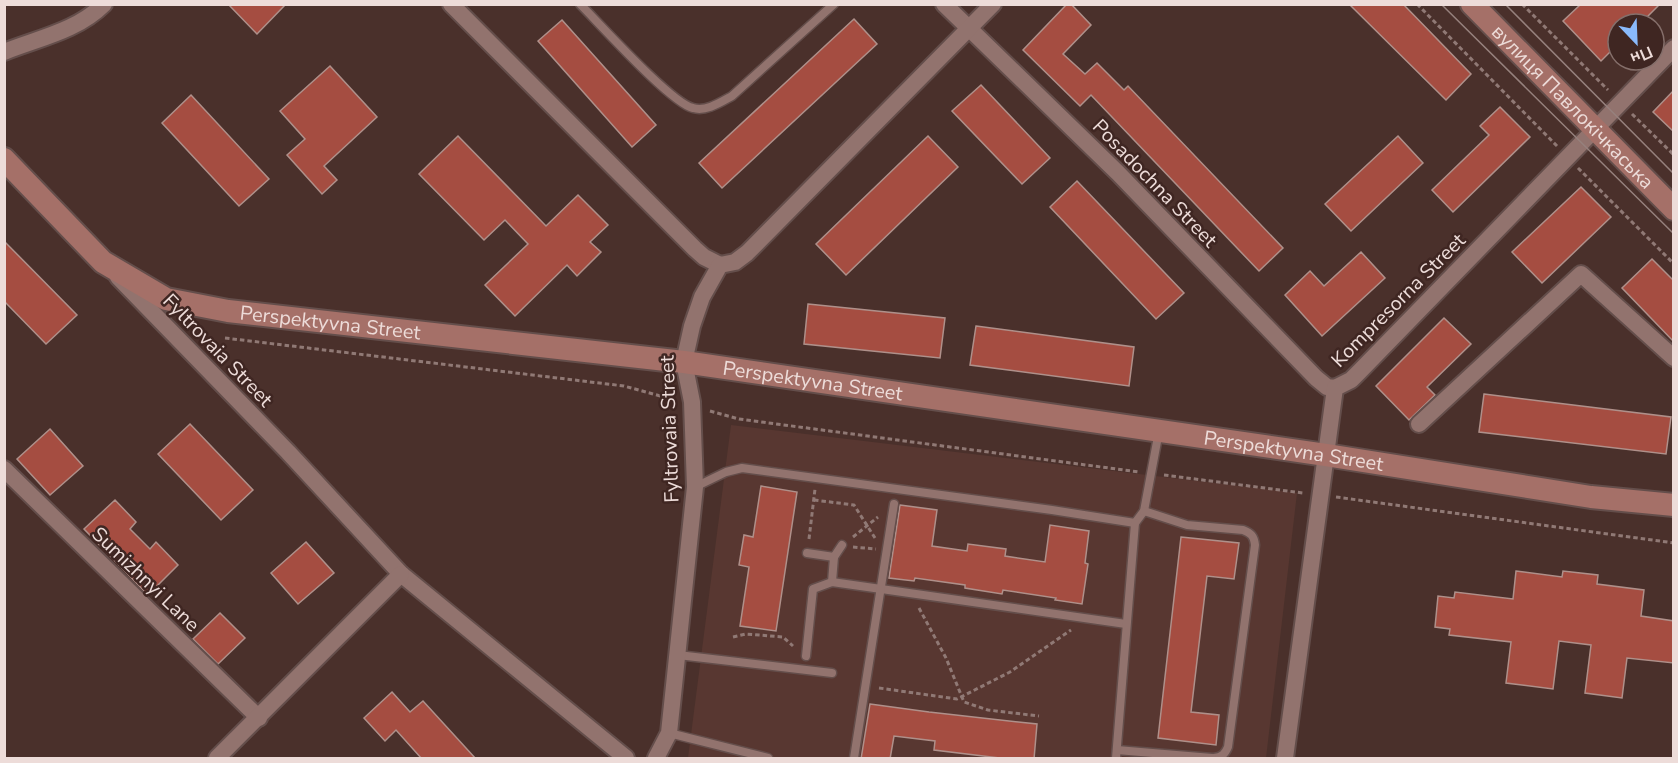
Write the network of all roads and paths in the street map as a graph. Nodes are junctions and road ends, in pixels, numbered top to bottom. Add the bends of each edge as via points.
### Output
1 (104, 4) edge
2 (451, 4) edge
3 (580, 4) edge
4 (834, 4) edge
5 (944, 4) edge
6 (993, 4) edge
7 (1417, 4) edge
8 (1472, 4) edge
9 (1522, 4) edge
10 (970, 28) junction
11 (1674, 48) edge
12 (4, 52) edge
13 (1620, 101) junction
14 (1594, 129) junction
15 (1674, 155) edge
16 (1568, 158) junction
17 (4, 159) edge
18 (1674, 209) edge
19 (103, 262) junction
20 (1674, 264) edge
21 (720, 265) junction
22 (225, 338) dead end
23 (1674, 358) edge
24 (684, 362) junction
25 (1335, 388) junction
26 (692, 406) junction
27 (1419, 424) dead end
28 (1159, 431) junction
29 (1326, 455) junction
30 (4, 469) edge
31 (1151, 473) junction
32 (816, 479) junction
33 (695, 487) junction
34 (1320, 495) junction
35 (814, 500) junction
36 (894, 504) joint
37 (1674, 505) edge
38 (1144, 511) junction
39 (1136, 524) junction
40 (867, 526) junction
41 (1674, 543) edge
42 (842, 546) junction
43 (807, 553) joint
44 (834, 557) junction
45 (401, 574) junction
46 (832, 582) junction
47 (881, 589) junction
48 (911, 594) junction
49 (1079, 618) junction
50 (1126, 624) junction
51 (678, 655) junction
52 (806, 656) dead end
53 (832, 673) dead end
54 (961, 697) junction
55 (1039, 716) dead end
56 (259, 718) junction
57 (669, 733) junction
58 (1116, 754) edge
59 (217, 759) edge
60 (626, 759) edge
61 (656, 759) edge
62 (768, 759) edge
63 (854, 759) edge
64 (1213, 759) edge
65 (1285, 759) edge

1 - 12 street via 52,36
2 - 21 street via 695,249
3 - 4 lane via 674,97 693,109 713,106 732,96
5 - 10 street, Posadochna Street
6 - 10 street
7 - 16 path
8 - 14 street, вулиця Павлокічкаська
9 - 13 path
10 - 21 street via 747,253 735,262
10 - 25 street, Posadochna Street via 1118,173 1316,378
11 - 13 street, Kompresorna Street
13 - 14 street, Kompresorna Street
13 - 15 path
14 - 16 street, Kompresorna Street
14 - 18 street, вулиця Павлокічкаська
16 - 20 path
16 - 25 street, Kompresorna Street via 1351,380
17 - 19 street, Perspektyvna Street
19 - 24 street, Perspektyvna Street via 166,299 228,311
19 - 45 street, Fyltrovaia Street
21 - 24 street, Fyltrovaia Street via 702,297
22 - 26 path via 624,386
23 - 27 street via 1581,274
24 - 26 street, Fyltrovaia Street
24 - 28 street, Perspektyvna Street
25 - 29 street, Kompresorna Street
26 - 31 path via 739,419
26 - 33 street, Fyltrovaia Street
28 - 29 street, Perspektyvna Street
28 - 31 lane
29 - 34 street, Kompresorna Street
29 - 37 street, Perspektyvna Street via 1592,497
30 - 56 street, Sumizhnyi Lane
31 - 34 path
31 - 38 lane
32 - 33 lane via 742,468
32 - 35 path
32 - 39 lane
33 - 51 street, Fyltrovaia Street
34 - 41 path
34 - 65 street, Kompresorna Street
35 - 40 path via 854,505
35 - 43 path
36 - 40 path
36 - 47 lane
38 - 39 lane
38 - 64 lane via 1187,525 1243,530 1254,538 1228,747 1226,753
39 - 50 lane
40 - 42 path
40 - 42 path via 882,549
42 - 44 lane
43 - 44 lane
44 - 46 lane
45 - 56 street
45 - 60 street, Fyltrovaia Street
46 - 47 lane
46 - 52 lane via 813,589
47 - 48 lane
47 - 63 lane
48 - 49 lane
48 - 54 path via 946,658
49 - 50 lane
49 - 54 path via 1064,636 1010,672
50 - 58 lane
51 - 53 lane
51 - 57 street, Fyltrovaia Street
54 - 55 path via 964,702 987,710
56 - 59 street
57 - 61 street, Fyltrovaia Street
57 - 62 lane
58 - 64 lane

